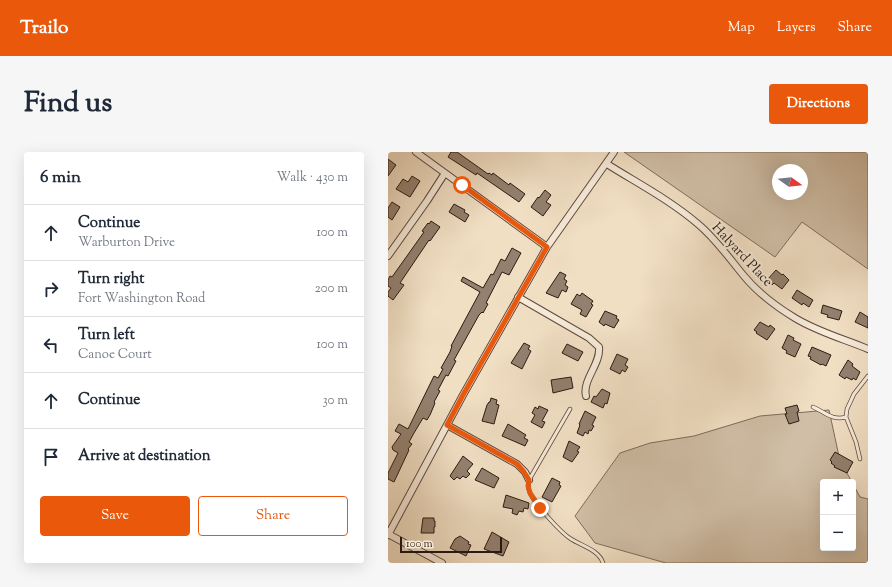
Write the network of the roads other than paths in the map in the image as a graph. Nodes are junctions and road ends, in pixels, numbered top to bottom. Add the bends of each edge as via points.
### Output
1 (416, 152) edge
2 (614, 152) edge
3 (607, 164) junction
4 (445, 173) junction
5 (547, 247) junction
6 (388, 256) edge
7 (518, 297) junction
8 (868, 349) edge
9 (868, 376) edge
10 (586, 396) dead end
11 (813, 407) dead end
12 (570, 409) dead end
13 (846, 417) junction
14 (447, 425) junction
15 (860, 459) dead end
16 (529, 480) junction
17 (388, 534) edge
18 (442, 563) edge
19 (603, 563) edge

1 - 4 street
2 - 3 street
3 - 5 street
3 - 8 street, Halyard Place via 676,207 697,224 720,246 752,285 775,304 817,330
4 - 5 street
4 - 6 street
5 - 7 street
7 - 10 street via 589,338 599,347 600,354 586,388
7 - 14 street
9 - 13 lane via 854,394
11 - 13 lane via 834,419
12 - 16 lane
13 - 15 lane
14 - 16 street via 517,464
14 - 17 street
16 - 19 lane via 530,493 540,508 572,540 602,558
17 - 18 street

